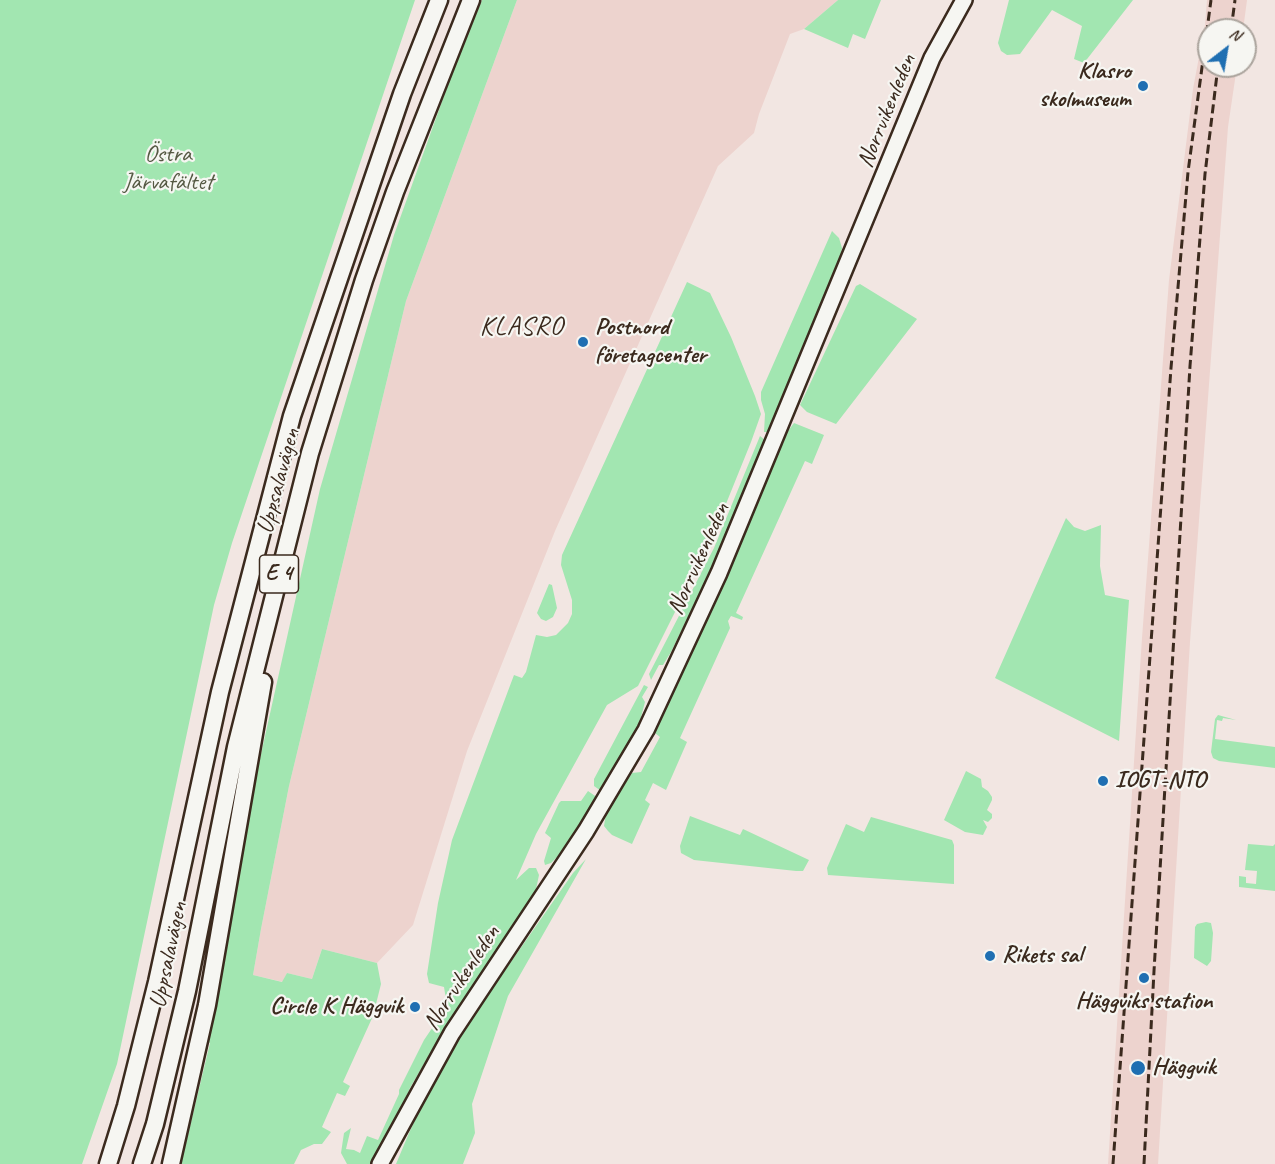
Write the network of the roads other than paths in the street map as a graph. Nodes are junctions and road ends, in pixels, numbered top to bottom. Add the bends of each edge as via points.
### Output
1 (439, 0) edge
2 (471, 0) edge
3 (964, 0) edge
4 (282, 563) junction
5 (413, 1103) junction
6 (108, 1164) edge
7 (142, 1164) edge
8 (171, 1164) edge
9 (380, 1164) edge
10 (389, 1164) edge

1 - 6 highway, Uppsalavägen / E 4 via 402,94 292,416 220,692 157,982
2 - 4 highway, Uppsalavägen / E 4 via 364,280 310,453
3 - 5 main road, Norrvikenleden via 932,58 719,573 646,730 586,831 452,1033
4 - 7 highway, Uppsalavägen / E 4 via 237,747 187,991
4 - 8 highway via 207,1005
5 - 9 main road, Norrvikenleden
5 - 10 main road, Norrvikenleden

